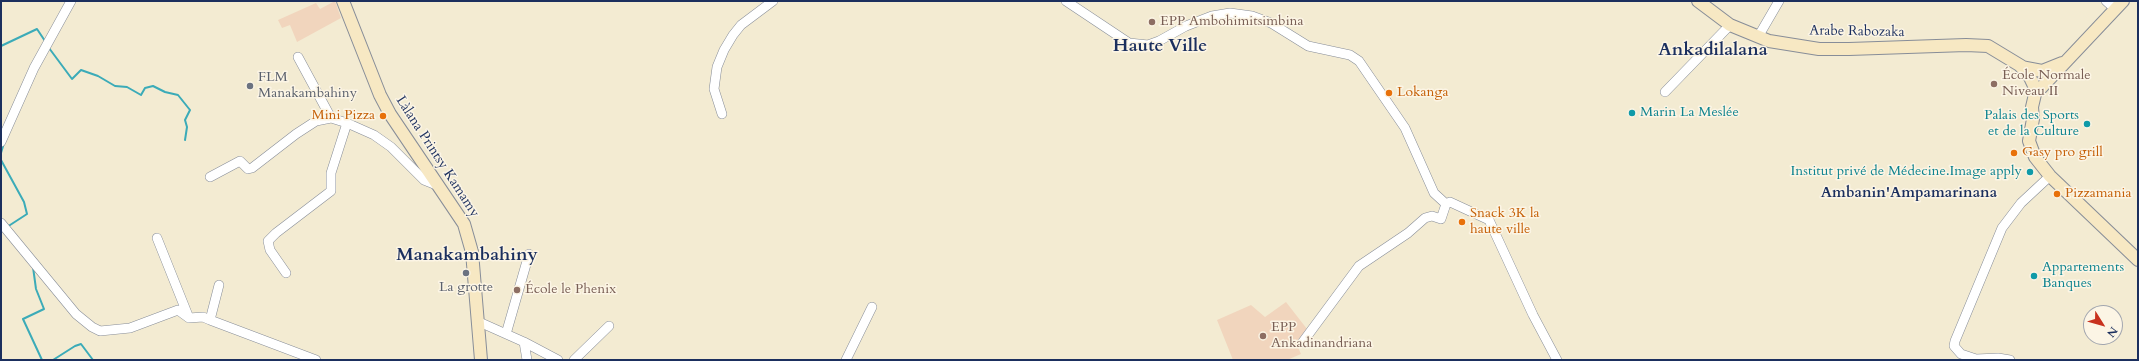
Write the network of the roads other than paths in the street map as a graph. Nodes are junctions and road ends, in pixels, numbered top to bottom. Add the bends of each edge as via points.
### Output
1 (71, 1) edge
2 (343, 1) edge
3 (773, 1) edge
4 (1066, 1) edge
5 (1698, 1) edge
6 (1779, 1) edge
7 (2115, 4) edge
8 (1730, 25) junction
9 (1758, 37) junction
10 (298, 57) dead end
11 (2064, 62) junction
12 (2021, 67) junction
13 (2036, 90) junction
14 (1665, 92) dead end
15 (722, 114) dead end
16 (331, 118) junction
17 (346, 123) junction
18 (1, 142) edge
19 (2050, 176) junction
20 (210, 177) dead end
21 (439, 186) junction
22 (1446, 204) junction
23 (1, 223) edge
24 (157, 238) dead end
25 (529, 254) dead end
26 (2138, 260) edge
27 (286, 273) dead end
28 (219, 285) dead end
29 (872, 307) dead end
30 (189, 318) junction
31 (210, 320) junction
32 (477, 321) junction
33 (609, 326) dead end
34 (506, 334) junction
35 (524, 342) junction
36 (1302, 343) dead end
37 (316, 360) edge
38 (481, 360) edge
39 (527, 360) edge
40 (558, 360) edge
41 (574, 360) edge
42 (846, 360) edge
43 (1557, 360) edge
44 (2010, 360) edge

1 - 18 street via 34,68
2 - 21 street, Làlana Printsy Kamamy via 380,96
3 - 15 street via 741,25 724,50 717,67 714,90
4 - 22 street via 1129,43 1148,45 1159,42 1186,26 1212,16 1230,13 1252,16 1271,23 1308,46 1350,55 1359,61 1405,128 1428,183
5 - 8 street, Arabe Rabozaka
6 - 9 street
7 - 11 street
8 - 9 street, Arabe Rabozaka
8 - 14 street
9 - 12 street, Arabe Rabozaka via 1819,48 1988,46
10 - 16 street
11 - 12 street via 2042,71
11 - 13 street via 2042,88
12 - 13 street via 2026,69
13 - 19 street via 2029,141 2034,157
16 - 17 street
16 - 20 street via 316,121 252,168 248,169 240,161
17 - 21 street via 382,141 424,180
17 - 27 street via 331,173 331,191 268,241 270,250
19 - 26 street
19 - 44 street via 2021,203 2002,228 1955,341 1954,346 1961,354 1976,359
21 - 32 street, Làlana Printsy Kamamy via 460,215 471,244
22 - 36 street via 1440,219 1432,216 1425,218 1408,233 1359,266
22 - 43 street via 1450,202 1489,220
23 - 30 street via 76,314 92,327 100,331 130,328 178,310
24 - 30 street
25 - 34 street
28 - 31 street
29 - 42 street
30 - 31 street via 203,317
31 - 37 street
32 - 34 street
32 - 38 street, Làlana Printsy Kamamy
33 - 41 street
34 - 35 street
35 - 39 street
35 - 40 street

